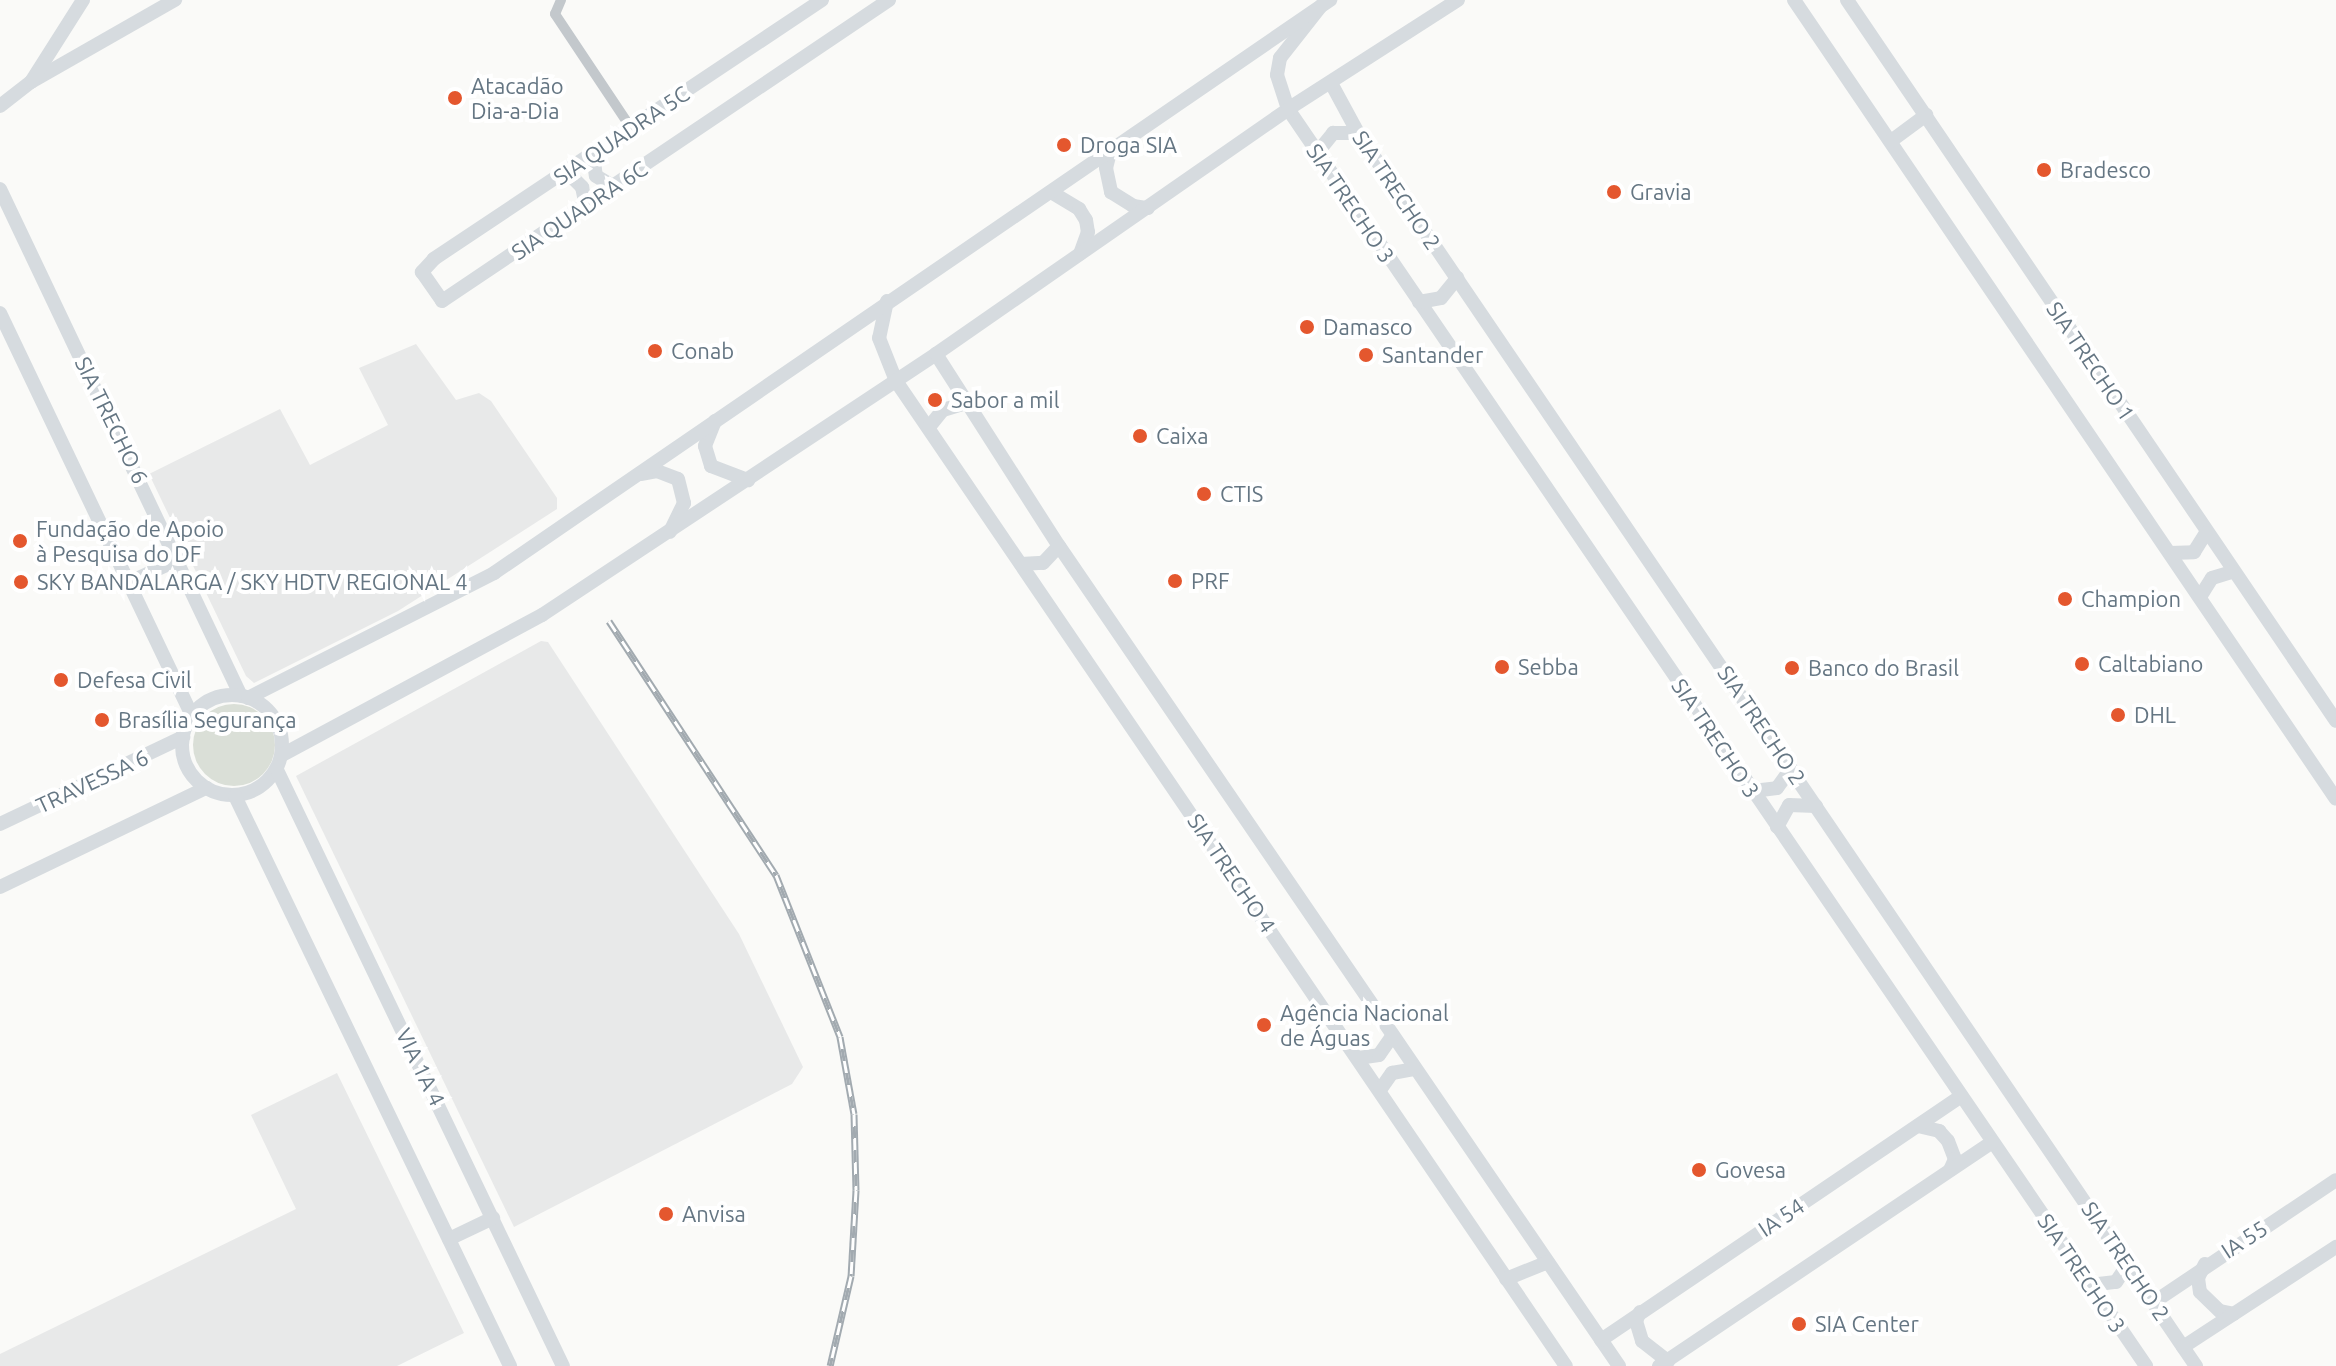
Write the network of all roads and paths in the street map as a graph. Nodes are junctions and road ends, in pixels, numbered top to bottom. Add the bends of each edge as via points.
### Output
1 (83, 0) edge
2 (175, 0) edge
3 (822, 0) edge
4 (889, 0) edge
5 (1458, 0) edge
6 (1794, 0) edge
7 (1847, 0) edge
8 (1326, 3) edge
9 (557, 4) edge
10 (31, 82) junction
11 (1331, 83) junction
12 (0, 106) edge
13 (1288, 109) junction
14 (1926, 115) junction
15 (631, 128) junction
16 (1358, 133) junction
17 (1891, 141) junction
18 (1110, 152) junction
19 (593, 153) junction
20 (1317, 153) junction
21 (566, 171) junction
22 (614, 187) junction
23 (0, 189) edge
24 (1051, 192) junction
25 (586, 206) junction
26 (1148, 208) junction
27 (1078, 258) junction
28 (1457, 278) junction
29 (442, 301) joint
30 (887, 301) junction
31 (1419, 302) junction
32 (0, 313) edge
33 (936, 354) junction
34 (896, 381) junction
35 (966, 403) junction
36 (715, 421) junction
37 (929, 427) junction
38 (633, 476) junction
39 (748, 480) junction
40 (670, 532) junction
41 (2206, 533) junction
42 (1059, 546) junction
43 (2170, 553) junction
44 (179, 559) junction
45 (1021, 564) junction
46 (2232, 572) junction
47 (130, 582) junction
48 (2200, 597) junction
49 (244, 697) junction
50 (192, 715) junction
51 (2336, 721) edge
52 (183, 737) junction
53 (279, 762) junction
54 (1791, 769) junction
55 (206, 788) junction
56 (1753, 791) junction
57 (235, 796) junction
58 (2336, 799) edge
59 (1816, 806) junction
60 (0, 824) edge
61 (1777, 827) junction
62 (0, 887) edge
63 (1393, 1035) junction
64 (1358, 1058) junction
65 (1414, 1069) junction
66 (1380, 1090) junction
67 (1961, 1096) junction
68 (1918, 1126) junction
69 (1992, 1142) junction
70 (1950, 1170) junction
71 (2333, 1184) edge
72 (493, 1218) junction
73 (449, 1239) junction
74 (2336, 1247) edge
75 (1548, 1262) junction
76 (2128, 1264) junction
77 (2205, 1264) junction
78 (1506, 1279) junction
79 (2090, 1285) junction
80 (2154, 1302) junction
81 (1640, 1312) junction
82 (2234, 1314) junction
83 (1601, 1340) junction
84 (2183, 1347) junction
85 (1663, 1363) edge
86 (510, 1366) edge
87 (563, 1366) edge
88 (1566, 1366) edge
89 (1619, 1366) edge
90 (2146, 1366) edge
91 (2196, 1366) edge

1 - 10 main road
2 - 10 main road
3 - 15 main road, SIA QUADRA 5C
4 - 22 main road, SIA QUADRA 6C
5 - 11 main road
6 - 17 main road
7 - 14 main road, SIA TRECHO 1
8 - 13 main road, SIA TRECHO 3 via 1280,58 1277,75
8 - 18 main road
9 - 15 street
10 - 12 main road
11 - 13 main road
11 - 16 main road, SIA TRECHO 2
13 - 20 main road, SIA TRECHO 3
13 - 26 main road
14 - 17 main road
14 - 41 main road, SIA TRECHO 1
15 - 19 main road, SIA QUADRA 5C
16 - 20 main road via 1333,133
16 - 28 main road, SIA TRECHO 2
17 - 43 main road
18 - 24 main road
18 - 26 main road via 1106,168 1111,192 1133,206
19 - 21 main road, SIA QUADRA 5C
19 - 22 main road via 596,176
20 - 31 main road, SIA TRECHO 3
21 - 25 main road via 582,187
21 - 29 main road, SIA QUADRA 5C via 434,259 422,272
22 - 25 main road, SIA QUADRA 6C
23 - 44 main road, SIA TRECHO 6
24 - 27 main road via 1079,209 1086,220 1088,232
24 - 30 main road
25 - 29 main road, SIA QUADRA 6C
26 - 27 main road
27 - 33 main road
28 - 31 main road via 1441,298
28 - 54 main road, SIA TRECHO 2
30 - 34 main road, SIA TRECHO 4 via 879,338
30 - 36 main road
31 - 56 main road, SIA TRECHO 3
32 - 47 main road
33 - 34 main road
33 - 35 main road
34 - 37 main road, SIA TRECHO 4
34 - 39 main road
35 - 37 main road via 943,410
35 - 42 main road
36 - 38 main road
36 - 39 main road via 705,446 711,466
37 - 45 main road, SIA TRECHO 4
38 - 40 main road via 657,471 678,479 684,503
38 - 49 main road via 494,573
39 - 40 main road
40 - 53 main road via 542,615
41 - 43 main road via 2194,552
41 - 46 main road, SIA TRECHO 1
42 - 45 main road via 1043,563
42 - 63 main road
43 - 48 main road
44 - 47 main road
44 - 49 main road, SIA TRECHO 6
45 - 64 main road, SIA TRECHO 4
46 - 48 main road via 2212,578
46 - 51 main road, SIA TRECHO 1
47 - 50 main road
48 - 58 main road
49 - 50 main road via 214,699
49 - 53 main road via 276,720
50 - 52 main road
52 - 55 main road via 187,766
52 - 60 main road, TRAVESSA 6
53 - 57 main road via 266,783
53 - 72 main road, VIA 1A 4
54 - 56 main road via 1777,788
54 - 59 main road, SIA TRECHO 2
55 - 57 main road
55 - 62 main road
56 - 61 main road, SIA TRECHO 3
57 - 73 main road
59 - 61 main road via 1789,805
59 - 76 main road, SIA TRECHO 2
61 - 67 main road, SIA TRECHO 3
63 - 64 main road via 1379,1055
63 - 65 main road
64 - 66 main road, SIA TRECHO 4
65 - 66 main road via 1392,1073
65 - 75 main road
66 - 78 main road, SIA TRECHO 4
67 - 68 main road, IA 54
67 - 69 main road, SIA TRECHO 3
68 - 70 main road via 1939,1131 1948,1141 1955,1159
68 - 81 main road, IA 54
69 - 70 main road
69 - 79 main road, SIA TRECHO 3
70 - 85 main road
71 - 77 main road, IA 55
72 - 73 main road
72 - 87 main road, VIA 1A 4
73 - 86 main road
74 - 82 main road
75 - 78 main road
75 - 83 main road
76 - 79 main road via 2116,1282
76 - 80 main road, SIA TRECHO 2
77 - 80 main road, IA 55
77 - 82 main road via 2198,1278 2200,1292 2220,1311
78 - 88 main road, SIA TRECHO 4
79 - 90 main road, SIA TRECHO 3
80 - 84 main road, SIA TRECHO 2
81 - 83 main road, IA 54
81 - 85 main road via 1636,1321 1642,1341
82 - 84 main road
83 - 89 main road
84 - 91 main road, SIA TRECHO 2

